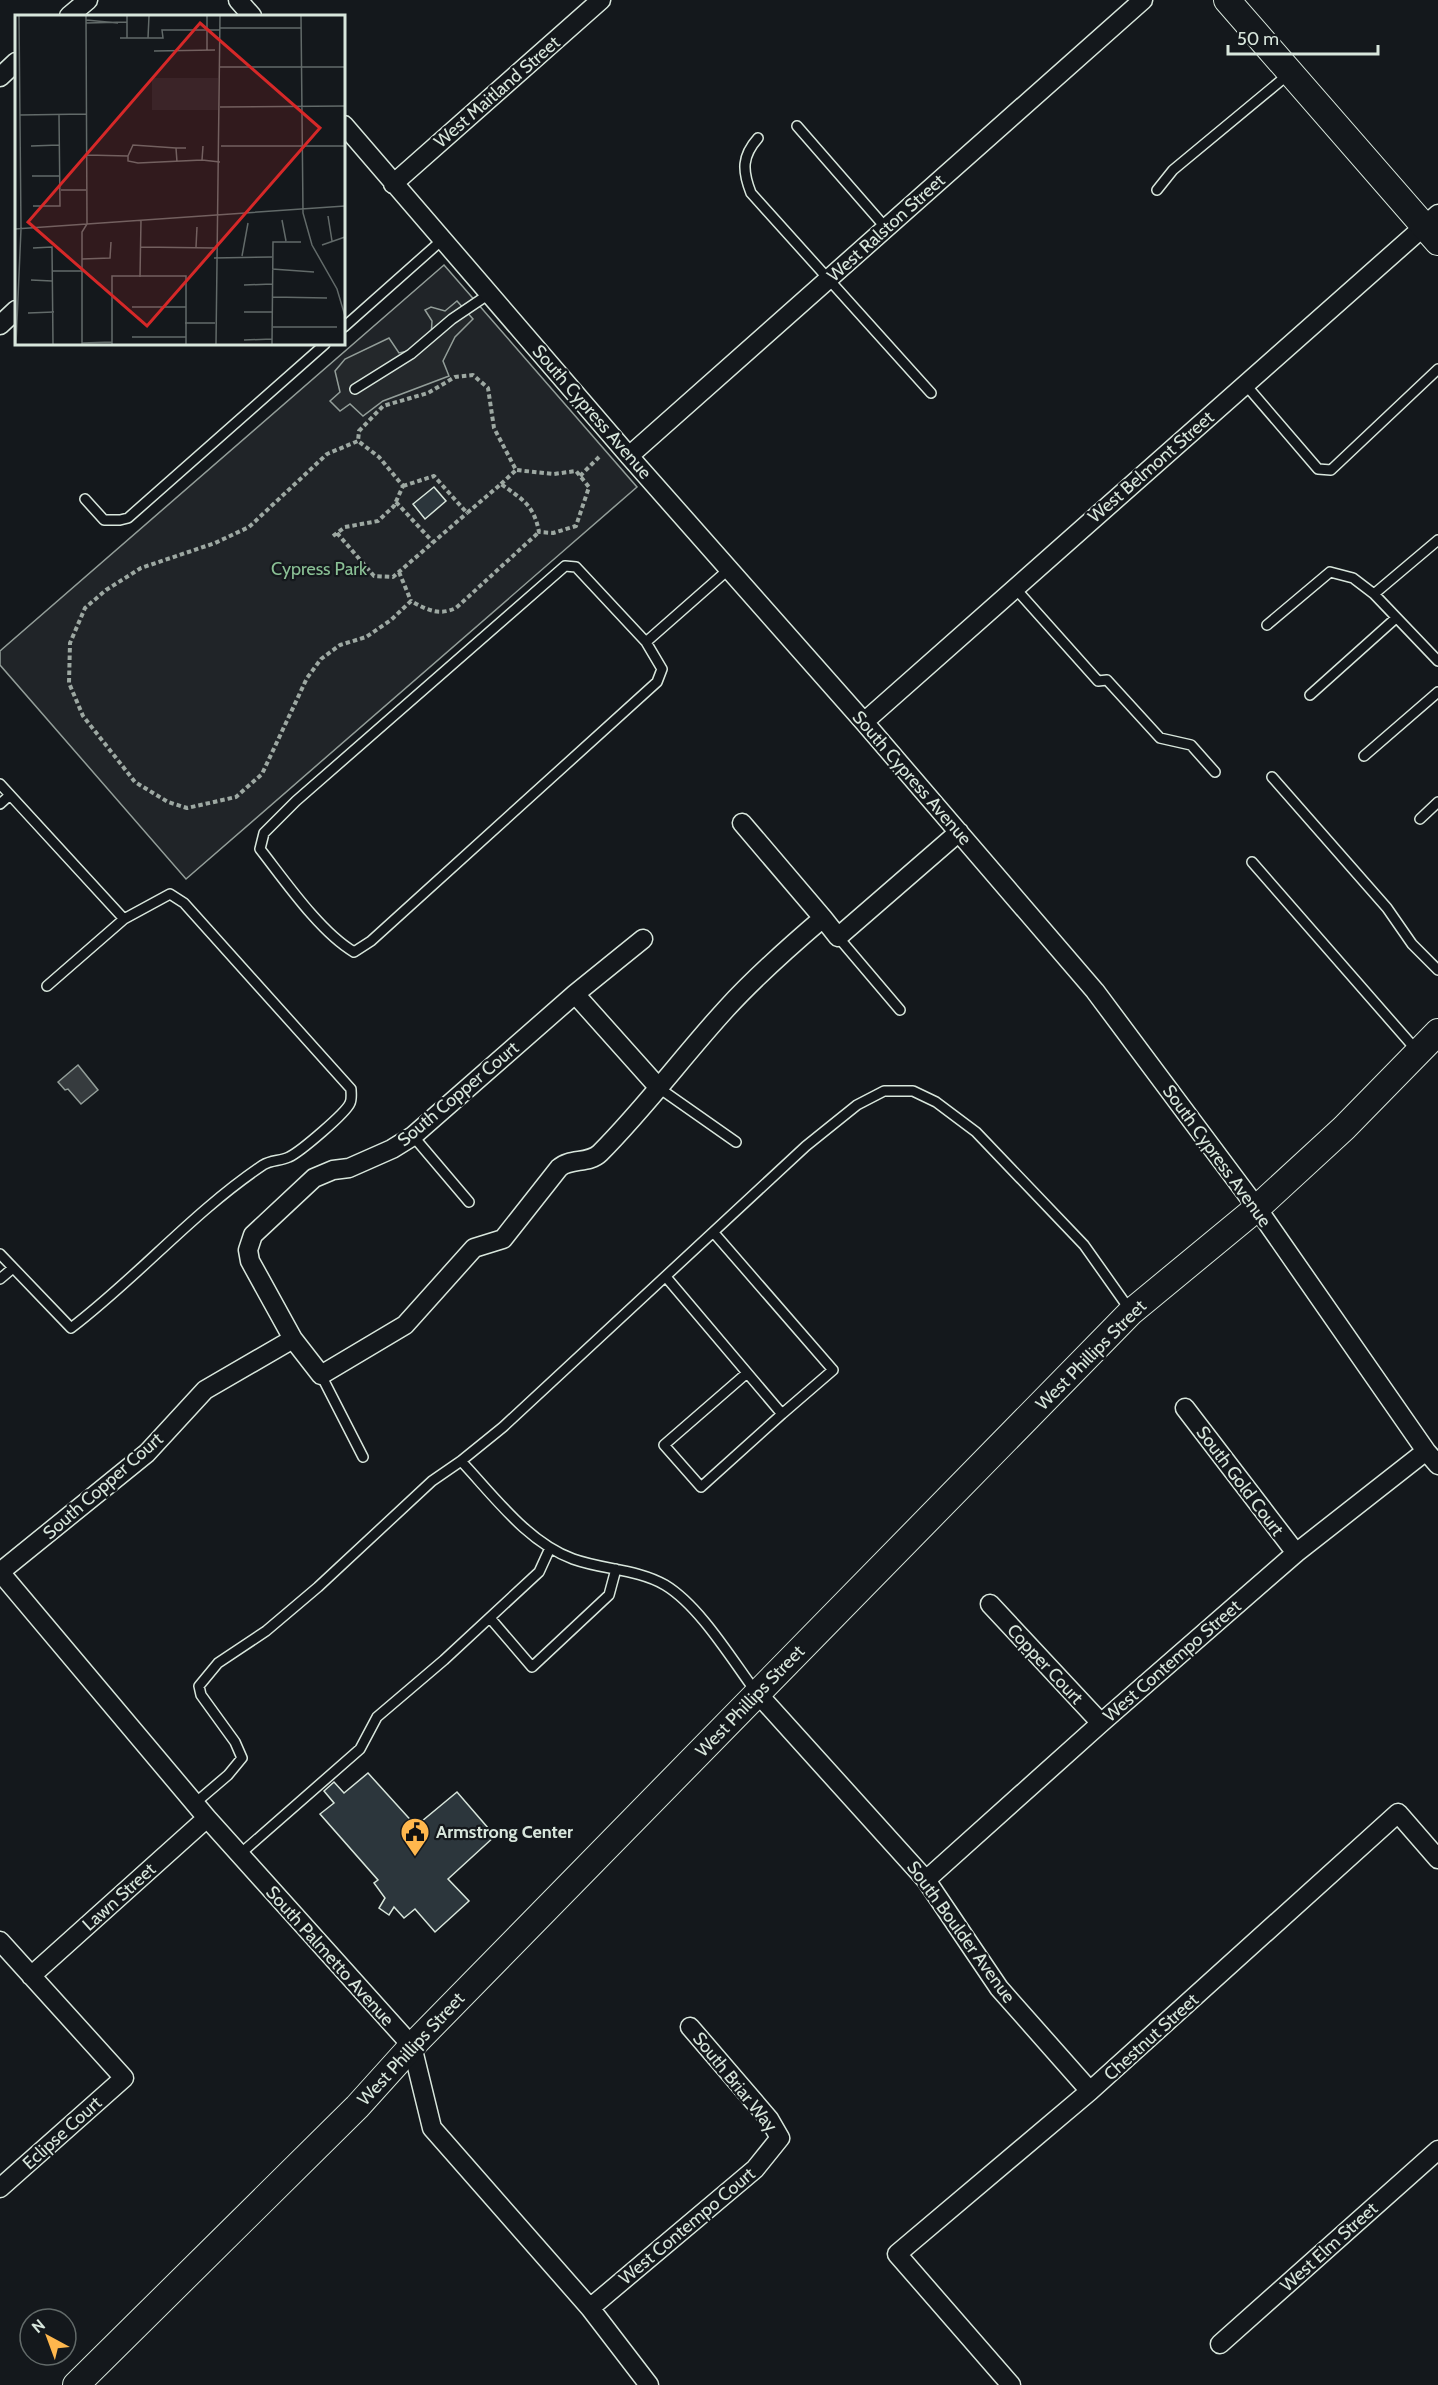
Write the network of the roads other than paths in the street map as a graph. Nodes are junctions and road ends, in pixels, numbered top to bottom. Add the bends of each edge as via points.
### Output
1 (238, 0) edge
2 (601, 0) edge
3 (1143, 0) edge
4 (1227, 0) edge
5 (88, 5) edge
6 (71, 15) edge
7 (251, 15) edge
8 (15, 63) edge
9 (1290, 72) junction
10 (0, 77) edge
11 (345, 126) edge
12 (797, 126) dead end
13 (758, 138) dead end
14 (393, 184) junction
15 (1157, 190) dead end
16 (1433, 227) edge
17 (886, 228) junction
18 (442, 240) junction
19 (829, 278) junction
20 (489, 294) junction
21 (15, 311) edge
22 (0, 325) edge
23 (345, 326) edge
24 (324, 345) edge
25 (1438, 369) edge
26 (1245, 384) junction
27 (355, 389) dead end
28 (931, 393) dead end
29 (629, 456) junction
30 (85, 499) dead end
31 (1438, 540) edge
32 (729, 570) junction
33 (1015, 588) junction
34 (1374, 594) junction
35 (1396, 618) junction
36 (1267, 625) dead end
37 (646, 642) junction
38 (1438, 661) edge
39 (1438, 692) edge
40 (1310, 695) dead end
41 (864, 722) junction
42 (1364, 756) dead end
43 (1215, 772) dead end
44 (1272, 777) dead end
45 (0, 784) edge
46 (10, 795) junction
47 (1438, 802) edge
48 (0, 804) edge
49 (1419, 819) dead end
50 (742, 823) dead end
51 (958, 832) junction
52 (1252, 862) dead end
53 (823, 918) junction
54 (124, 919) junction
55 (838, 937) junction
56 (643, 939) dead end
57 (1438, 970) edge
58 (47, 986) dead end
59 (575, 994) junction
60 (900, 1010) dead end
61 (1438, 1032) edge
62 (1419, 1052) junction
63 (659, 1088) junction
64 (413, 1136) junction
65 (736, 1142) dead end
66 (469, 1202) dead end
67 (1257, 1208) junction
68 (714, 1233) junction
69 (0, 1254) edge
70 (13, 1268) junction
71 (666, 1277) junction
72 (0, 1280) edge
73 (1131, 1312) junction
74 (293, 1339) junction
75 (747, 1373) junction
76 (321, 1375) junction
77 (1185, 1408) dead end
78 (782, 1414) junction
79 (363, 1457) dead end
80 (1432, 1458) edge
81 (460, 1461) junction
82 (550, 1548) junction
83 (1296, 1553) junction
84 (616, 1569) junction
85 (0, 1572) edge
86 (990, 1604) dead end
87 (490, 1618) junction
88 (758, 1694) junction
89 (1101, 1723) junction
90 (194, 1804) junction
91 (207, 1818) junction
92 (239, 1855) junction
93 (1438, 1859) edge
94 (926, 1880) junction
95 (0, 1941) edge
96 (31, 1976) junction
97 (690, 2027) dead end
98 (412, 2046) junction
99 (1090, 2091) junction
100 (780, 2138) joint
101 (1438, 2150) edge
102 (0, 2188) edge
103 (590, 2308) junction
104 (1220, 2344) dead end
105 (76, 2385) edge
106 (649, 2385) edge
107 (1011, 2385) edge

1 - 7 street
2 - 14 street, West Maitland Street
3 - 17 street, West Ralston Street
4 - 9 street
5 - 6 street
8 - 10 street
9 - 15 lane via 1173,171
9 - 16 street
11 - 14 street, South Cypress Avenue
12 - 17 lane
13 - 19 lane via 746,151 751,193
14 - 18 street, South Cypress Avenue
16 - 26 street, West Belmont Street
17 - 19 street, West Ralston Street
18 - 20 street, South Cypress Avenue
18 - 23 lane
19 - 28 lane
19 - 29 street, West Ralston Street
20 - 27 lane via 411,354
20 - 29 street, South Cypress Avenue
21 - 22 street
24 - 30 lane via 128,518 104,520
25 - 26 lane via 1331,470 1318,469
26 - 33 street, West Belmont Street
29 - 32 street, South Cypress Avenue
31 - 34 lane
32 - 37 lane
32 - 41 street, South Cypress Avenue
33 - 41 street, West Belmont Street
33 - 43 lane via 1098,681 1107,680 1160,738 1191,745
34 - 35 lane
34 - 36 lane via 1353,578 1330,572
35 - 38 lane
35 - 40 lane
37 - 37 lane via 662,669 657,682 371,941 354,952 341,944 295,894 260,849 264,833 296,801 565,566 576,567
39 - 42 lane
41 - 51 street, South Cypress Avenue
44 - 57 lane
45 - 46 lane
46 - 48 lane
46 - 54 lane
47 - 49 lane
50 - 53 street
51 - 55 street
51 - 67 street, South Cypress Avenue via 1095,991
52 - 62 lane
53 - 55 street
53 - 63 street via 762,971
54 - 58 lane
54 - 70 lane via 170,894 184,903 351,1089 351,1102 290,1157 267,1162 237,1184 71,1328
55 - 60 lane
56 - 59 street, South Copper Court
59 - 63 street
59 - 64 street, South Copper Court
61 - 62 street, West Phillips Street
62 - 67 street, West Phillips Street
63 - 65 lane
63 - 76 street via 598,1156 565,1163 559,1168 503,1239 474,1248 405,1325
64 - 66 lane
64 - 74 street, South Copper Court via 349,1168 314,1178 259,1227 250,1240 250,1261
67 - 73 street, West Phillips Street
67 - 80 street, South Cypress Avenue
68 - 71 lane
68 - 73 lane via 806,1146 857,1105 884,1091 913,1091 936,1102 976,1132 1084,1245
68 - 78 lane via 833,1370
69 - 70 lane
70 - 72 lane
71 - 75 lane
71 - 81 lane via 503,1427
73 - 88 street, West Phillips Street
74 - 76 street, South Copper Court
74 - 85 street, South Copper Court via 205,1390 147,1453
75 - 78 lane
75 - 78 lane via 664,1445 701,1486
76 - 79 lane
77 - 83 street, South Gold Court
80 - 83 street, West Contempo Street
81 - 82 lane via 522,1526
81 - 90 lane via 432,1481 266,1631 218,1663 202,1679 201,1695 242,1758
82 - 84 lane via 574,1559
82 - 87 lane via 539,1572
83 - 89 street, West Contempo Street
84 - 87 lane via 609,1595 532,1667
84 - 88 lane via 642,1575 684,1599
85 - 90 street, South Palmetto Avenue
86 - 89 street, Copper Court
87 - 92 lane via 377,1718 360,1749
88 - 94 street, South Boulder Avenue
88 - 98 street, West Phillips Street
89 - 94 street, West Contempo Street
90 - 91 street, South Palmetto Avenue
91 - 92 street, South Palmetto Avenue
91 - 96 street, Lawn Street
92 - 98 street, South Palmetto Avenue
93 - 99 street, Chestnut Street via 1398,1813
94 - 99 street, South Boulder Avenue via 999,1988
95 - 96 street
96 - 102 street, Eclipse Court via 124,2078
97 - 100 street, South Briar Way via 769,2119
98 - 103 street, South Palmetto Avenue via 432,2128
98 - 105 street, West Phillips Street via 357,2107
99 - 107 street, Chestnut Street via 897,2254
100 - 103 street, West Contempo Court via 755,2169
101 - 104 street, West Elm Street
103 - 106 street, South Palmetto Avenue

